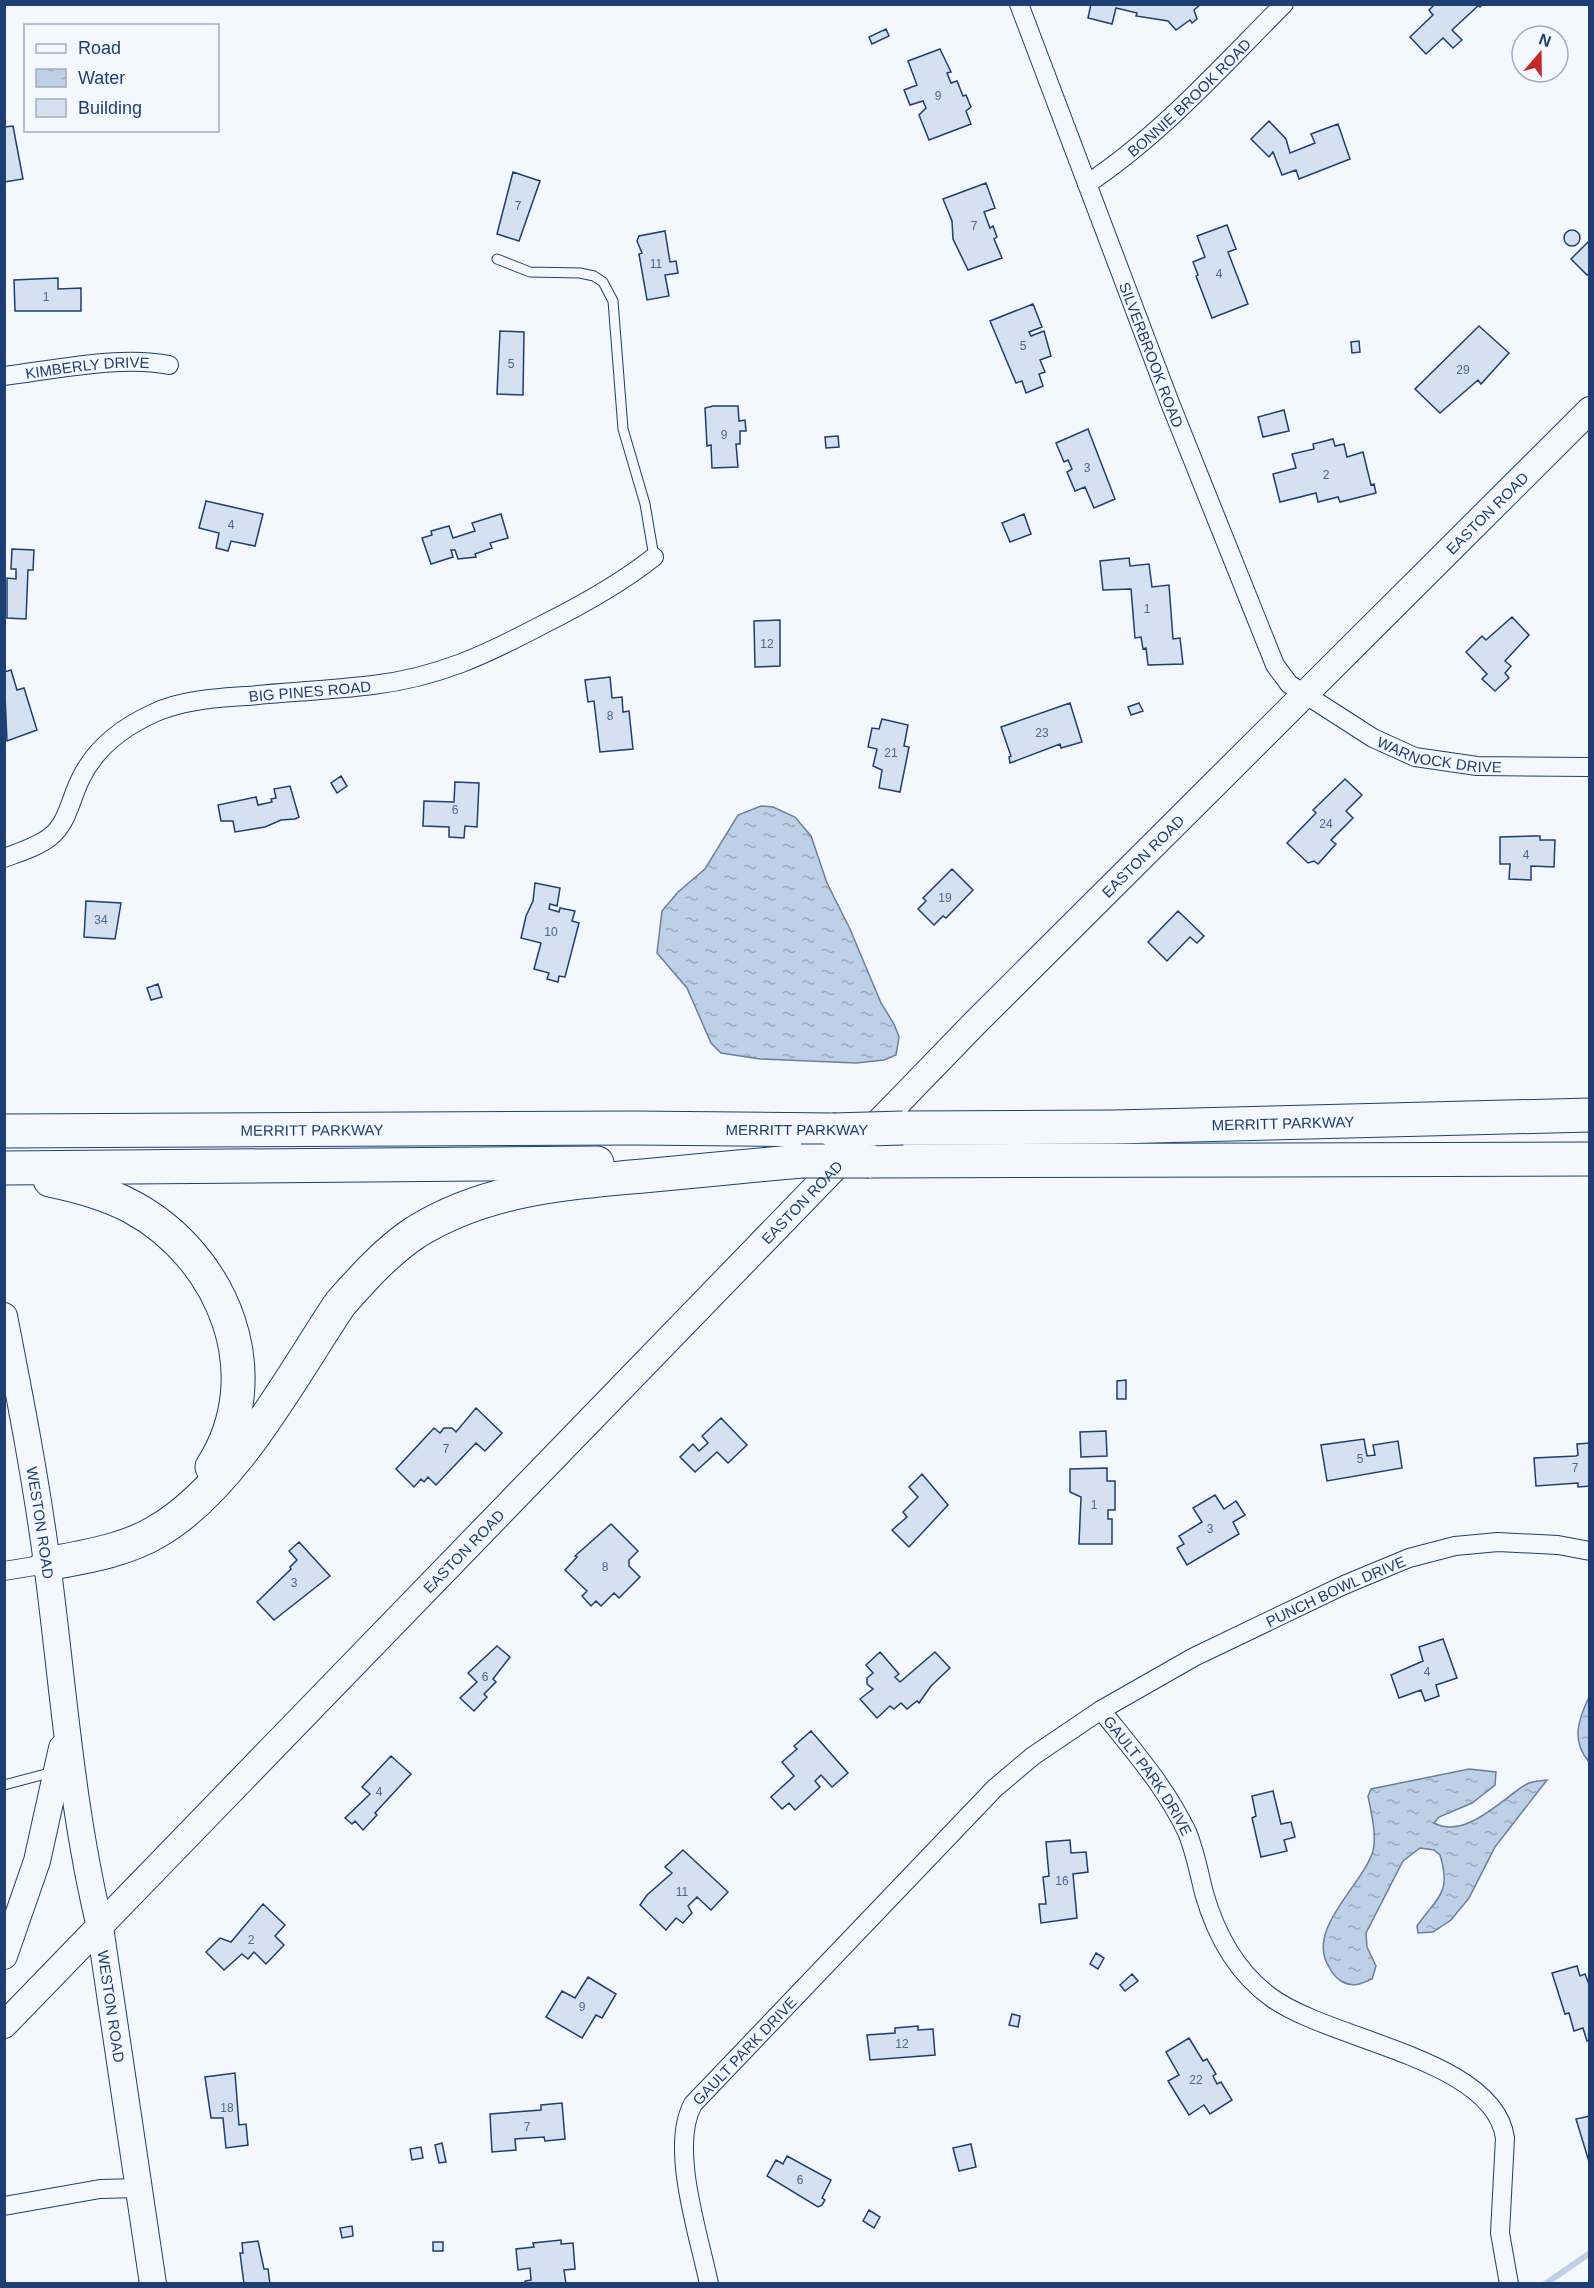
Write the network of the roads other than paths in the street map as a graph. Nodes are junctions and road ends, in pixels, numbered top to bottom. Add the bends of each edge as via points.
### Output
1 (1019, 4) edge
2 (1284, 4) edge
3 (1087, 184) junction
4 (498, 259) dead end
5 (169, 365) dead end
6 (4, 376) edge
7 (1590, 410) edge
8 (654, 557) joint
9 (1303, 693) junction
10 (1590, 767) edge
11 (4, 858) edge
12 (1590, 1115) edge
13 (4, 1131) edge
14 (1590, 1159) edge
15 (801, 1161) junction
16 (4, 1169) edge
17 (4, 1316) edge
18 (182, 1513) junction
19 (1590, 1551) edge
20 (47, 1564) junction
21 (4, 1571) edge
22 (1101, 1710) junction
23 (65, 1730) junction
24 (58, 1770) junction
25 (4, 1785) edge
26 (100, 1927) junction
27 (6, 1947) edge
28 (4, 2025) edge
29 (140, 2188) junction
30 (4, 2206) edge
31 (153, 2283) edge
32 (709, 2283) edge
33 (1509, 2283) edge

1 - 3 street, SILVERBROOK ROAD
2 - 3 street, BONNIE BROOK ROAD via 1190,98 1121,161
3 - 9 street, SILVERBROOK ROAD via 1275,665 1289,684
4 - 8 lane via 530,272 594,276 603,282 613,301 623,429 645,504
5 - 6 street, KIMBERLY DRIVE via 136,361
7 - 9 main road, EASTON ROAD
8 - 11 street, BIG PINES ROAD via 592,600 454,667 413,679 219,698 156,712 128,726 102,746 80,778 60,827 50,837
9 - 10 street, WARNOCK DRIVE via 1373,738 1415,757 1477,766
9 - 26 main road, EASTON ROAD via 975,1023
12 - 13 highway, MERRITT PARKWAY, bridge via 833,1130
14 - 15 highway, bridge
15 - 16 highway
15 - 18 highway via 522,1190 471,1204 415,1233 376,1265 340,1304 232,1465
16 - 18 highway via 82,1187 142,1213 193,1257 225,1308 240,1369 236,1404 224,1446
17 - 20 main road, WESTON ROAD
18 - 20 highway via 155,1533 124,1546
19 - 22 street, PUNCH BOWL DRIVE via 1498,1542 1455,1546 1409,1557 1194,1657
20 - 21 street
20 - 23 main road, WESTON ROAD
22 - 32 street, GAULT PARK DRIVE via 1042,1749 995,1788 698,2097 686,2121 683,2143
22 - 33 street, GAULT PARK DRIVE via 1168,1796 1188,1834 1218,1933 1254,1983 1308,2018 1456,2077 1491,2104 1505,2138 1500,2233
23 - 24 main road, WESTON ROAD
23 - 26 main road, WESTON ROAD
24 - 25 lane
24 - 27 main road, WESTON ROAD via 37,1861
26 - 28 main road, EASTON ROAD
26 - 29 main road, WESTON ROAD
29 - 30 street via 100,2189
29 - 31 main road, WESTON ROAD

